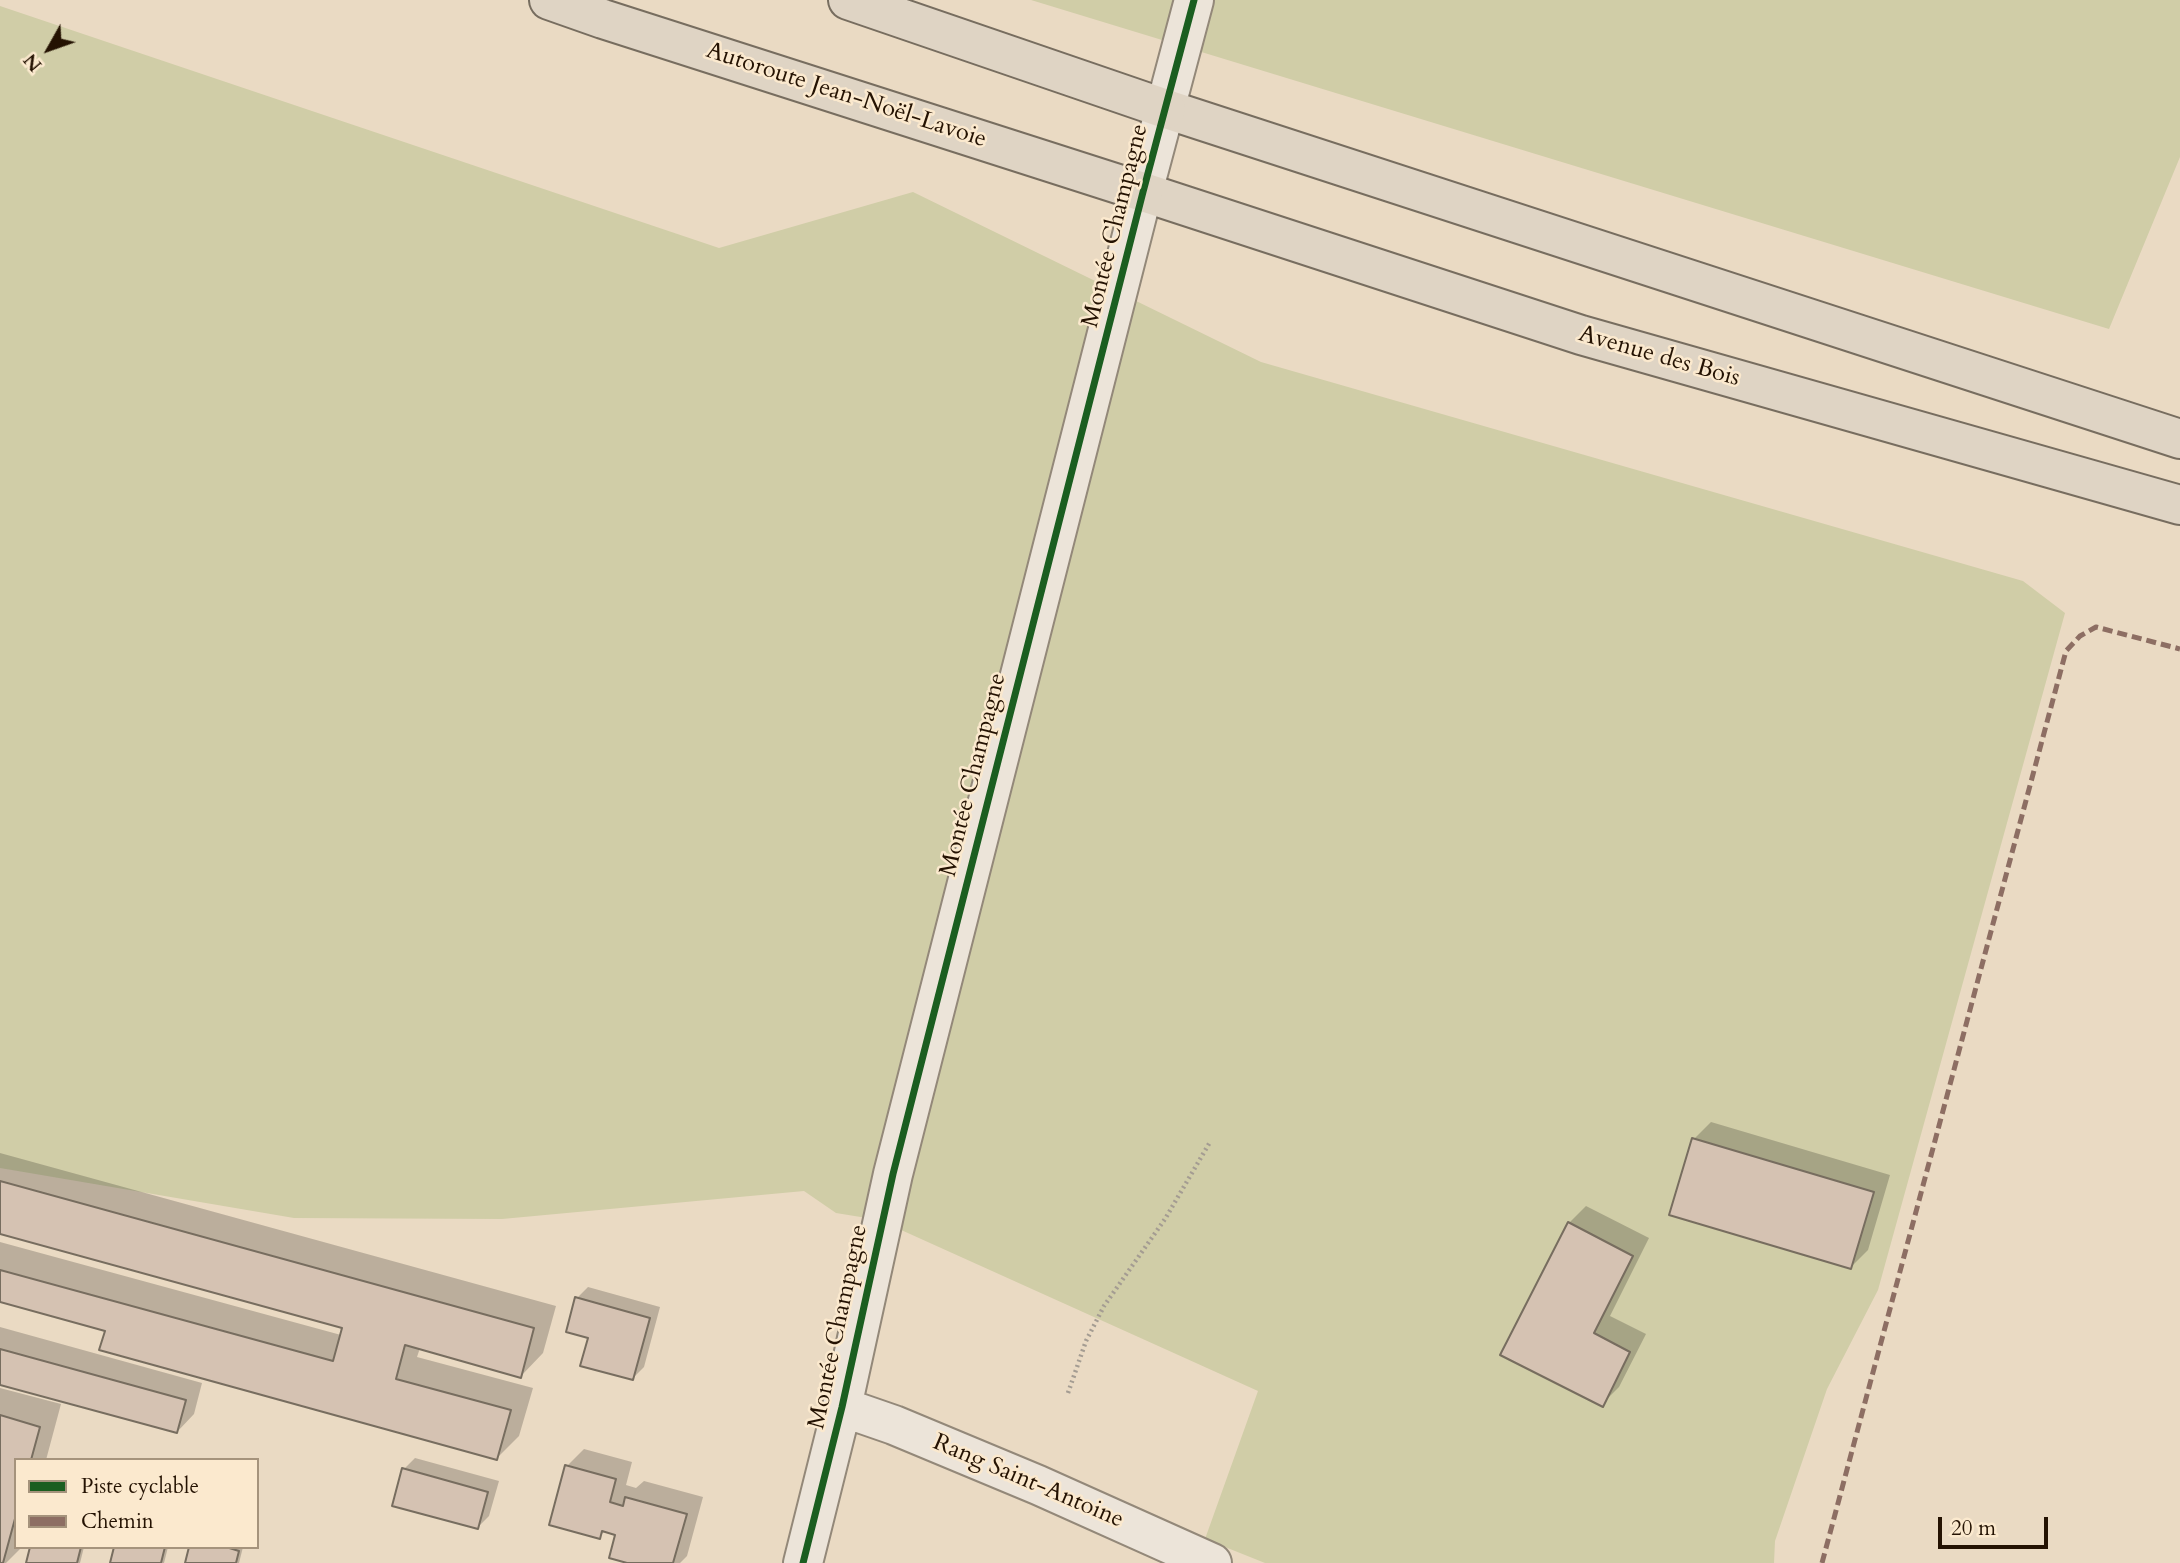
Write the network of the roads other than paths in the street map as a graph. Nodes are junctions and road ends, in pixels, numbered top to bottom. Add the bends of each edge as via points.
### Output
1 (549, 0) edge
2 (848, 0) edge
3 (1194, 0) edge
4 (1166, 109) junction
5 (1143, 192) junction
6 (2180, 439) edge
7 (2180, 505) edge
8 (842, 1407) junction
9 (803, 1563) edge
10 (1212, 1563) edge

1 - 5 main road, Autoroute Jean-Noël-Lavoie
2 - 4 main road
3 - 4 street, Montée Champagne
4 - 5 street, Montée Champagne
4 - 6 main road
5 - 7 main road, Avenue des Bois via 1581,335
5 - 8 street, Montée Champagne via 893,1174
8 - 9 street, Montée Champagne
8 - 10 street, Rang Saint-Antoine via 1038,1485

